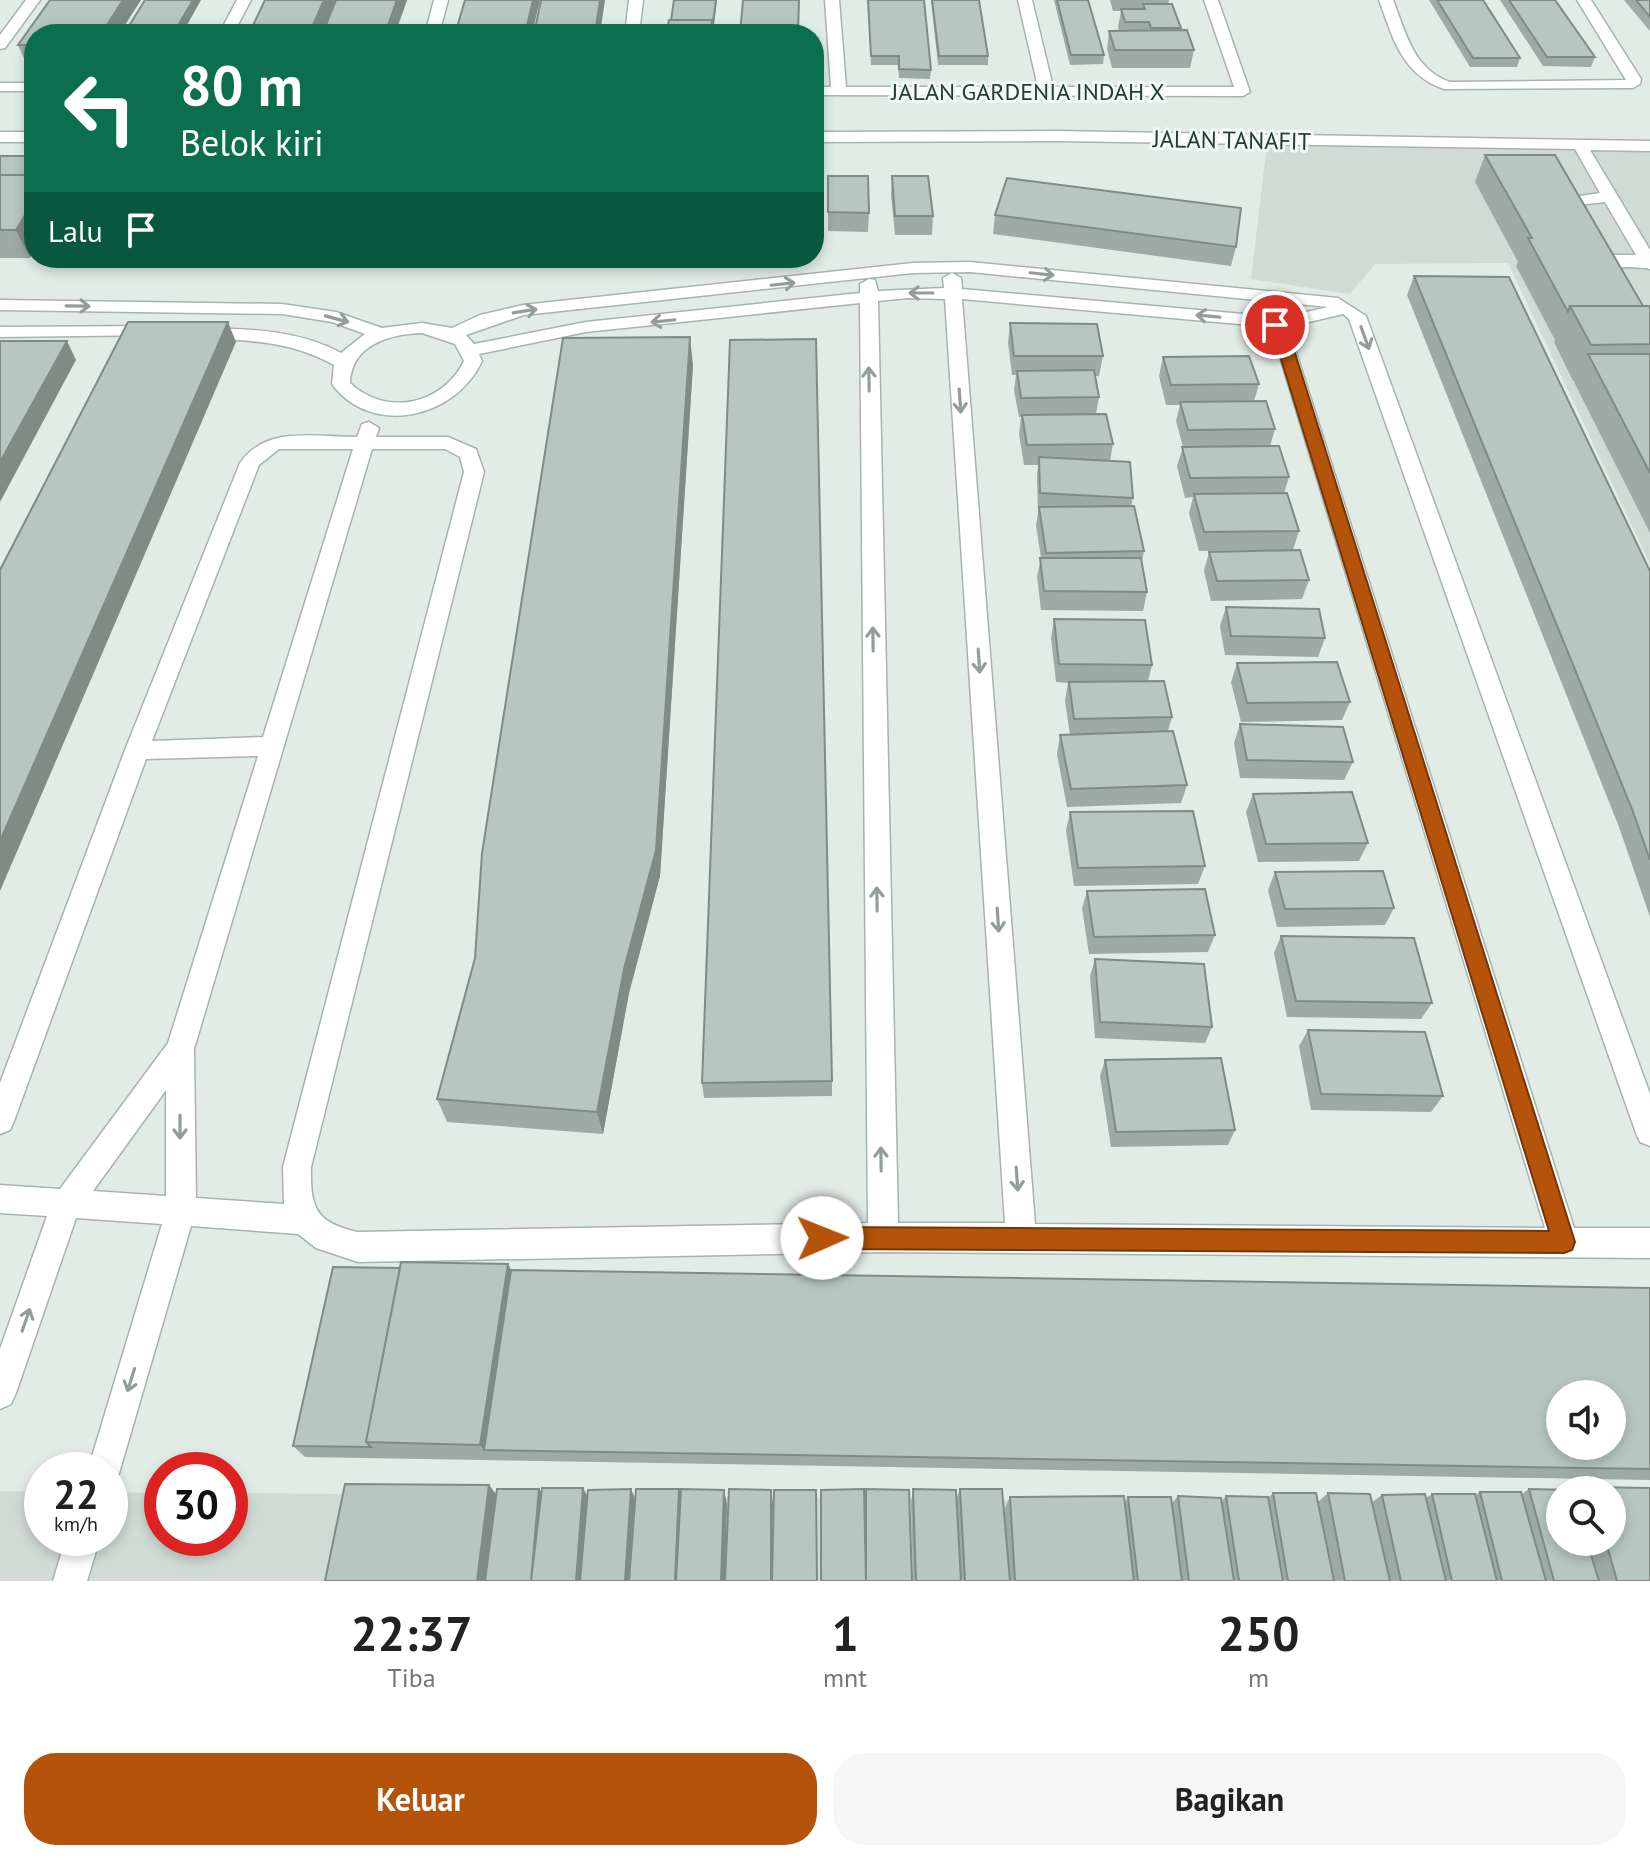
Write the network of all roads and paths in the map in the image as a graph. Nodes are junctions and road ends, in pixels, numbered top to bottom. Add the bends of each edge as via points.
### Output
1 (33, 0) edge
2 (244, 0) edge
3 (441, 0) edge
4 (636, 0) edge
5 (832, 0) edge
6 (1025, 0) edge
7 (1211, 0) edge
8 (1386, 0) edge
9 (1584, 0) edge
10 (231, 24) edge
11 (435, 24) edge
12 (633, 24) edge
13 (0, 45) edge
14 (0, 87) edge
15 (24, 87) edge
16 (1046, 90) junction
17 (824, 91) edge
18 (839, 92) junction
19 (0, 137) edge
20 (24, 137) edge
21 (824, 137) edge
22 (1650, 146) edge
23 (1581, 147) junction
24 (1610, 197) junction
25 (1641, 234) edge
26 (1594, 246) junction
27 (1649, 262) edge
28 (952, 268) junction
29 (870, 274) junction
30 (1616, 284) edge
31 (952, 294) junction
32 (867, 299) junction
33 (0, 305) edge
34 (1349, 308) junction
35 (1275, 325) junction
36 (0, 332) edge
37 (381, 334) junction
38 (451, 334) junction
39 (471, 350) junction
40 (343, 362) junction
41 (376, 407) junction
42 (365, 442) junction
43 (275, 746) junction
44 (137, 750) junction
45 (180, 1049) junction
46 (0, 1121) edge
47 (1650, 1133) edge
48 (0, 1199) edge
49 (66, 1205) junction
50 (181, 1211) junction
51 (303, 1220) junction
52 (883, 1237) junction
53 (1021, 1239) junction
54 (1564, 1242) junction
55 (1650, 1243) edge
56 (0, 1393) edge
57 (109, 1452) edge
58 (78, 1556) edge
59 (70, 1581) edge

1 - 13 street
2 - 10 street
3 - 11 street
4 - 12 street
5 - 18 street
6 - 16 street
7 - 16 street, JALAN GARDENIA INDAH X via 1243,92
8 - 9 street via 1416,70 1428,81 1449,86 1633,84
14 - 15 street
16 - 18 street, JALAN GARDENIA INDAH X
17 - 18 street, JALAN GARDENIA INDAH X
19 - 20 street
21 - 23 street, JALAN TANAFIT via 1057,136
22 - 23 street, JALAN TANAFIT
23 - 24 street
24 - 25 street
24 - 26 street via 1570,205
25 - 27 street
26 - 27 street
26 - 30 street
28 - 29 street
28 - 31 street
28 -> 34 street
29 - 32 street
38 -> 29 street via 523,310
31 -> 32 street
35 -> 31 street
31 -> 53 street
32 -> 39 street via 586,327
52 -> 32 street
33 -> 37 street via 282,309 336,317
34 - 35 street
34 -> 47 street via 1357,316
35 - 54 street
36 - 40 street via 273,336 305,342
37 - 38 street via 418,328
37 - 40 street
38 - 39 street
39 - 41 street via 470,373 449,394 414,407
40 - 41 street via 341,384 348,394
41 - 42 street
42 - 43 street
42 - 44 street via 278,443 254,457
42 - 51 street via 461,446 474,461 474,472 297,1167 296,1204
43 - 44 street
43 - 45 street
44 - 46 street
45 - 49 street
45 -> 50 street
48 - 49 street
49 - 50 street
56 -> 49 street
50 - 51 street
50 -> 57 street
51 - 52 street via 316,1231 358,1247
52 - 53 street
53 - 54 street
54 - 55 street
58 - 59 street

